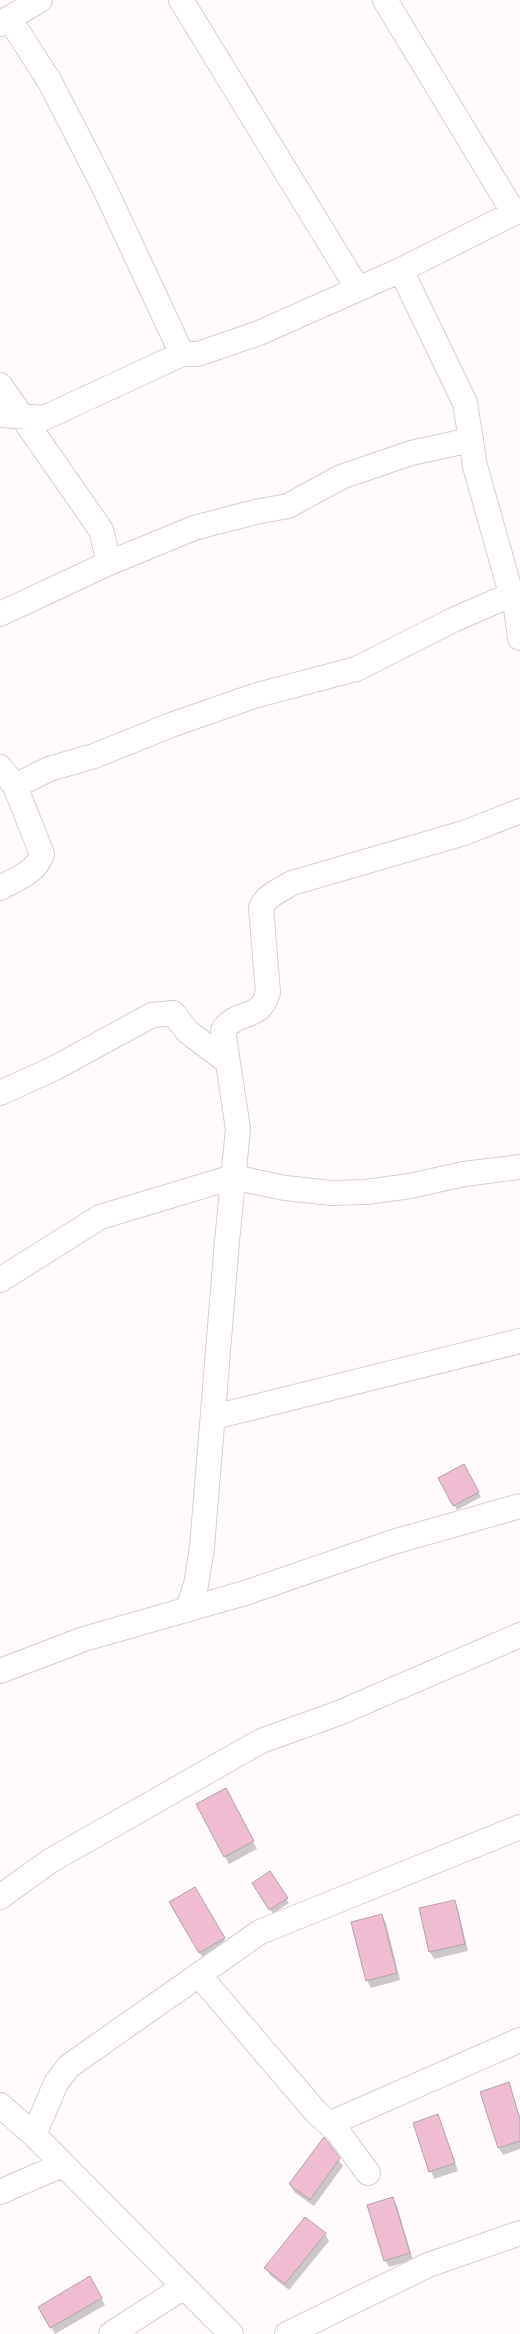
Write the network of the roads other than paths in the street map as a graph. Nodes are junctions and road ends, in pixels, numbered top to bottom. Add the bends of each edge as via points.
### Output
1 (40, 0) edge
2 (181, 0) edge
3 (385, 0) edge
4 (5, 21) edge
5 (517, 212) edge
6 (401, 270) junction
7 (358, 289) junction
8 (182, 354) junction
9 (0, 386) edge
10 (10, 415) edge
11 (471, 440) junction
12 (109, 563) junction
13 (512, 604) edge
14 (0, 614) edge
15 (520, 638) edge
16 (0, 767) edge
17 (15, 786) junction
18 (520, 811) edge
19 (0, 888) edge
20 (228, 1062) junction
21 (0, 1093) edge
22 (520, 1167) edge
23 (233, 1177) junction
24 (0, 1280) edge
25 (520, 1341) edge
26 (214, 1417) junction
27 (520, 1506) edge
28 (187, 1610) junction
29 (520, 1635) edge
30 (0, 1671) edge
31 (520, 1827) edge
32 (0, 1897) edge
33 (199, 1975) junction
34 (520, 2040) edge
35 (0, 2105) edge
36 (329, 2124) junction
37 (34, 2134) junction
38 (62, 2165) junction
39 (368, 2173) dead end
40 (0, 2192) edge
41 (520, 2233) edge
42 (184, 2288) junction
43 (111, 2334) edge
44 (231, 2334) edge
45 (287, 2334) edge

1 - 4 street
2 - 7 street
3 - 5 street
4 - 8 street via 50,82
5 - 6 street
6 - 7 street
6 - 11 street via 465,403
7 - 8 street via 259,333 198,354
8 - 10 street via 44,418
9 - 10 street
10 - 12 street via 101,530
11 - 12 street via 411,453 341,478 288,506 194,528
11 - 13 street
12 - 14 street
13 - 15 street
13 - 17 street via 453,620 356,669 226,706 94,756 49,769
16 - 17 street
17 - 19 street via 42,854 32,870
18 - 20 street via 464,832 292,883 267,897 261,908 268,992 260,1009 228,1024 223,1030
20 - 21 street via 188,1032 173,1013 152,1015 55,1068
20 - 23 street via 238,1129
22 - 23 street via 366,1192 332,1193 284,1188
23 - 24 street via 100,1217
23 - 26 street
25 - 26 street
26 - 28 street via 202,1547 196,1585
27 - 28 street via 393,1542
28 - 30 street via 84,1639
29 - 32 street via 338,1713 261,1741 50,1861
31 - 33 street via 260,1932
33 - 36 street
33 - 37 street via 69,2066 56,2083
34 - 36 street
35 - 37 street
36 - 39 street
37 - 38 street
38 - 40 street
38 - 42 street
41 - 45 street via 428,2265
42 - 43 street
42 - 44 street

